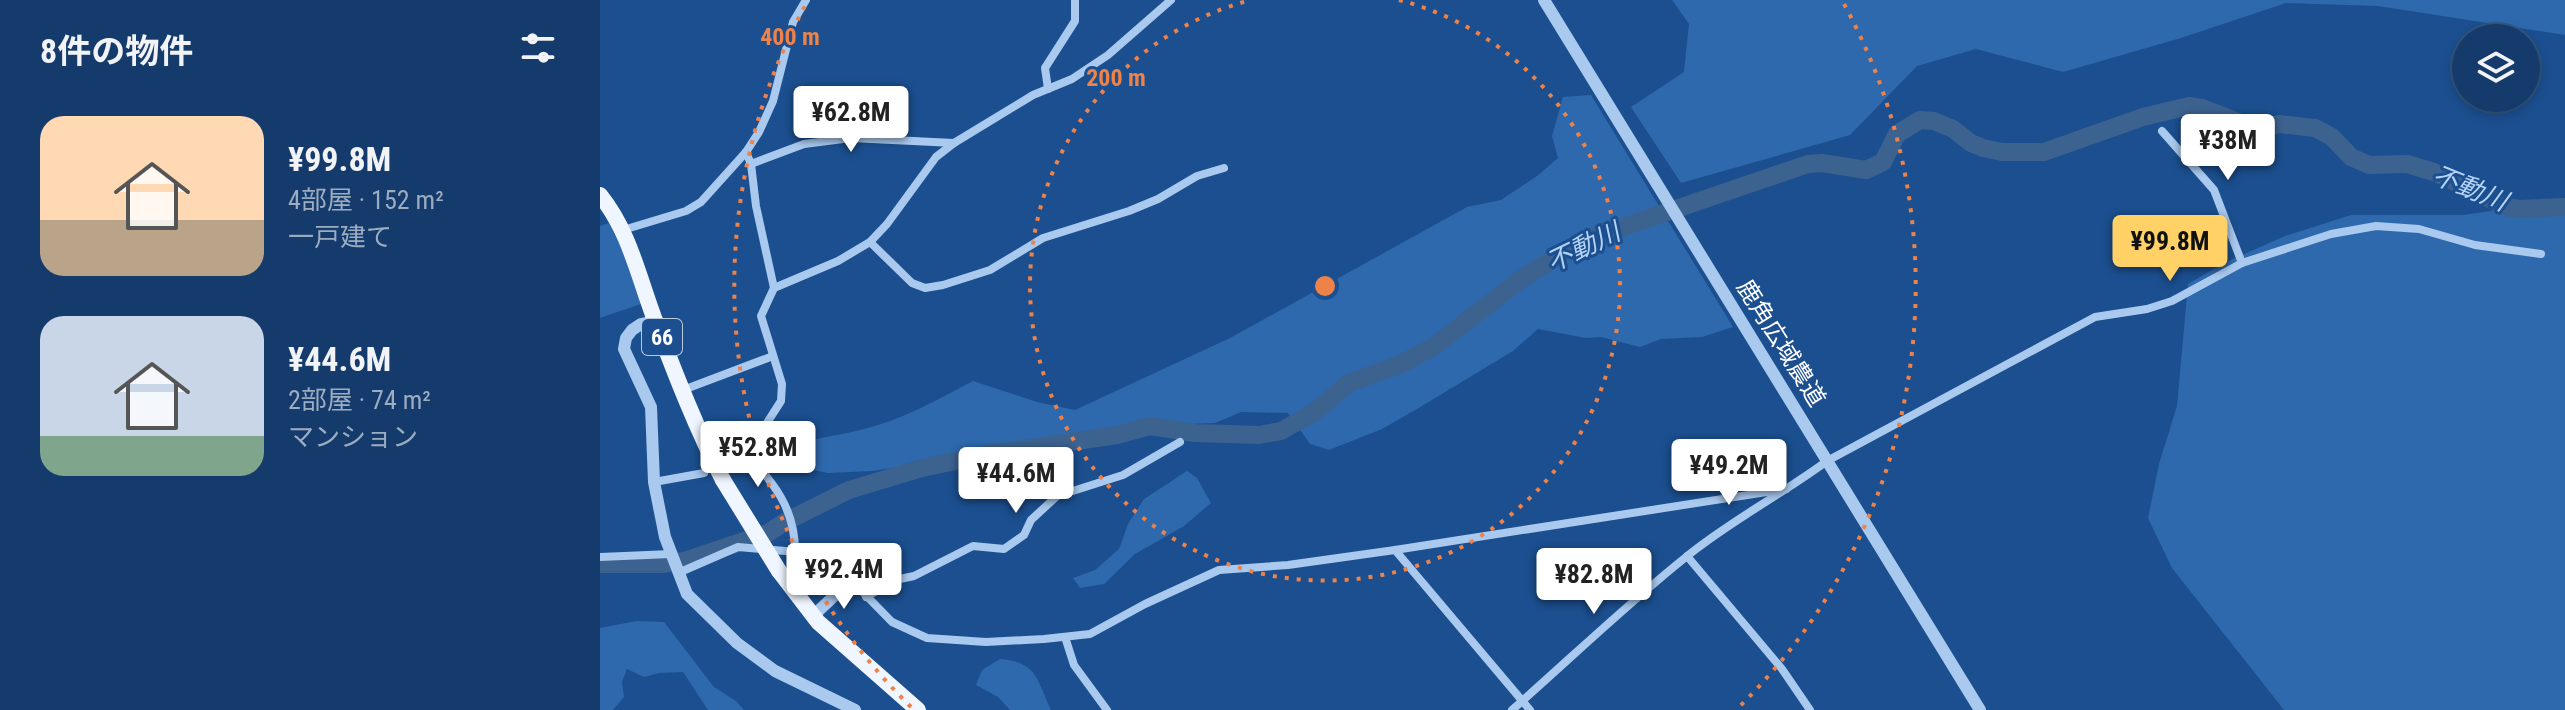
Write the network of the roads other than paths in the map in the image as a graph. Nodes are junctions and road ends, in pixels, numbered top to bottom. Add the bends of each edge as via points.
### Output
1 (806, 0) edge
2 (1075, 0) edge
3 (1171, 0) edge
4 (1544, 0) edge
5 (1048, 89) junction
6 (2162, 131) dead end
7 (954, 143) junction
8 (746, 152) junction
9 (751, 164) junction
10 (1224, 168) dead end
11 (600, 195) edge
12 (623, 230) junction
13 (870, 242) junction
14 (2541, 254) dead end
15 (2242, 263) junction
16 (774, 288) junction
17 (655, 321) junction
18 (773, 356) junction
19 (683, 390) junction
20 (1180, 442) dead end
21 (747, 454) junction
22 (1827, 461) junction
23 (724, 472) junction
24 (704, 473) dead end
25 (654, 482) junction
26 (1790, 488) junction
27 (1395, 550) junction
28 (795, 551) junction
29 (1687, 556) junction
30 (600, 557) edge
31 (674, 563) junction
32 (851, 580) junction
33 (866, 597) junction
34 (813, 616) junction
35 (1065, 637) junction
36 (1522, 701) junction
37 (1979, 709) edge
38 (855, 710) edge
39 (918, 710) edge
40 (1107, 710) edge
41 (1512, 710) edge
42 (1530, 710) edge
43 (1810, 710) edge

1 - 8 street via 793,22 773,101
2 - 5 street via 1075,21 1045,68
3 - 5 street via 1108,55
4 - 22 street, 鹿角広域農道
5 - 7 street
6 - 15 street via 2214,190
7 - 9 street via 851,138 804,144
7 - 13 street via 936,157
8 - 9 street
8 - 12 street via 701,202
9 - 16 street
10 - 13 street via 1129,211 1043,238 990,270 943,285 925,288 912,283
11 - 12 main road, 66
12 - 17 main road, 66
13 - 16 street
14 - 15 street via 2475,245 2419,229 2376,226 2331,234
15 - 22 street via 2172,301 2095,317
16 - 18 street via 761,316
17 - 19 main road, 66
17 - 25 street via 632,330 624,349 653,416
18 - 19 street
18 - 21 street via 781,401
19 - 23 main road, 66 via 705,447
20 - 33 street via 1123,475 1057,496 1031,520 1024,535 1004,549 973,546
21 - 23 street
21 - 28 street via 778,489
22 - 26 street
22 - 37 street, 鹿角広域農道
23 - 34 main road, 66, bridge via 779,571
24 - 25 street
25 - 31 street
26 - 27 street
26 - 29 street
27 - 35 street via 1219,570 1090,634
27 - 36 street
28 - 31 street via 738,547
28 - 32 street
29 - 36 street
29 - 43 street
30 - 31 street
31 - 38 street via 687,594 737,643 775,671
32 - 33 street
32 - 34 street
33 - 35 street via 892,622 927,638 986,642
34 - 39 main road, 66
35 - 40 street via 1074,665
36 - 41 street
36 - 42 street

